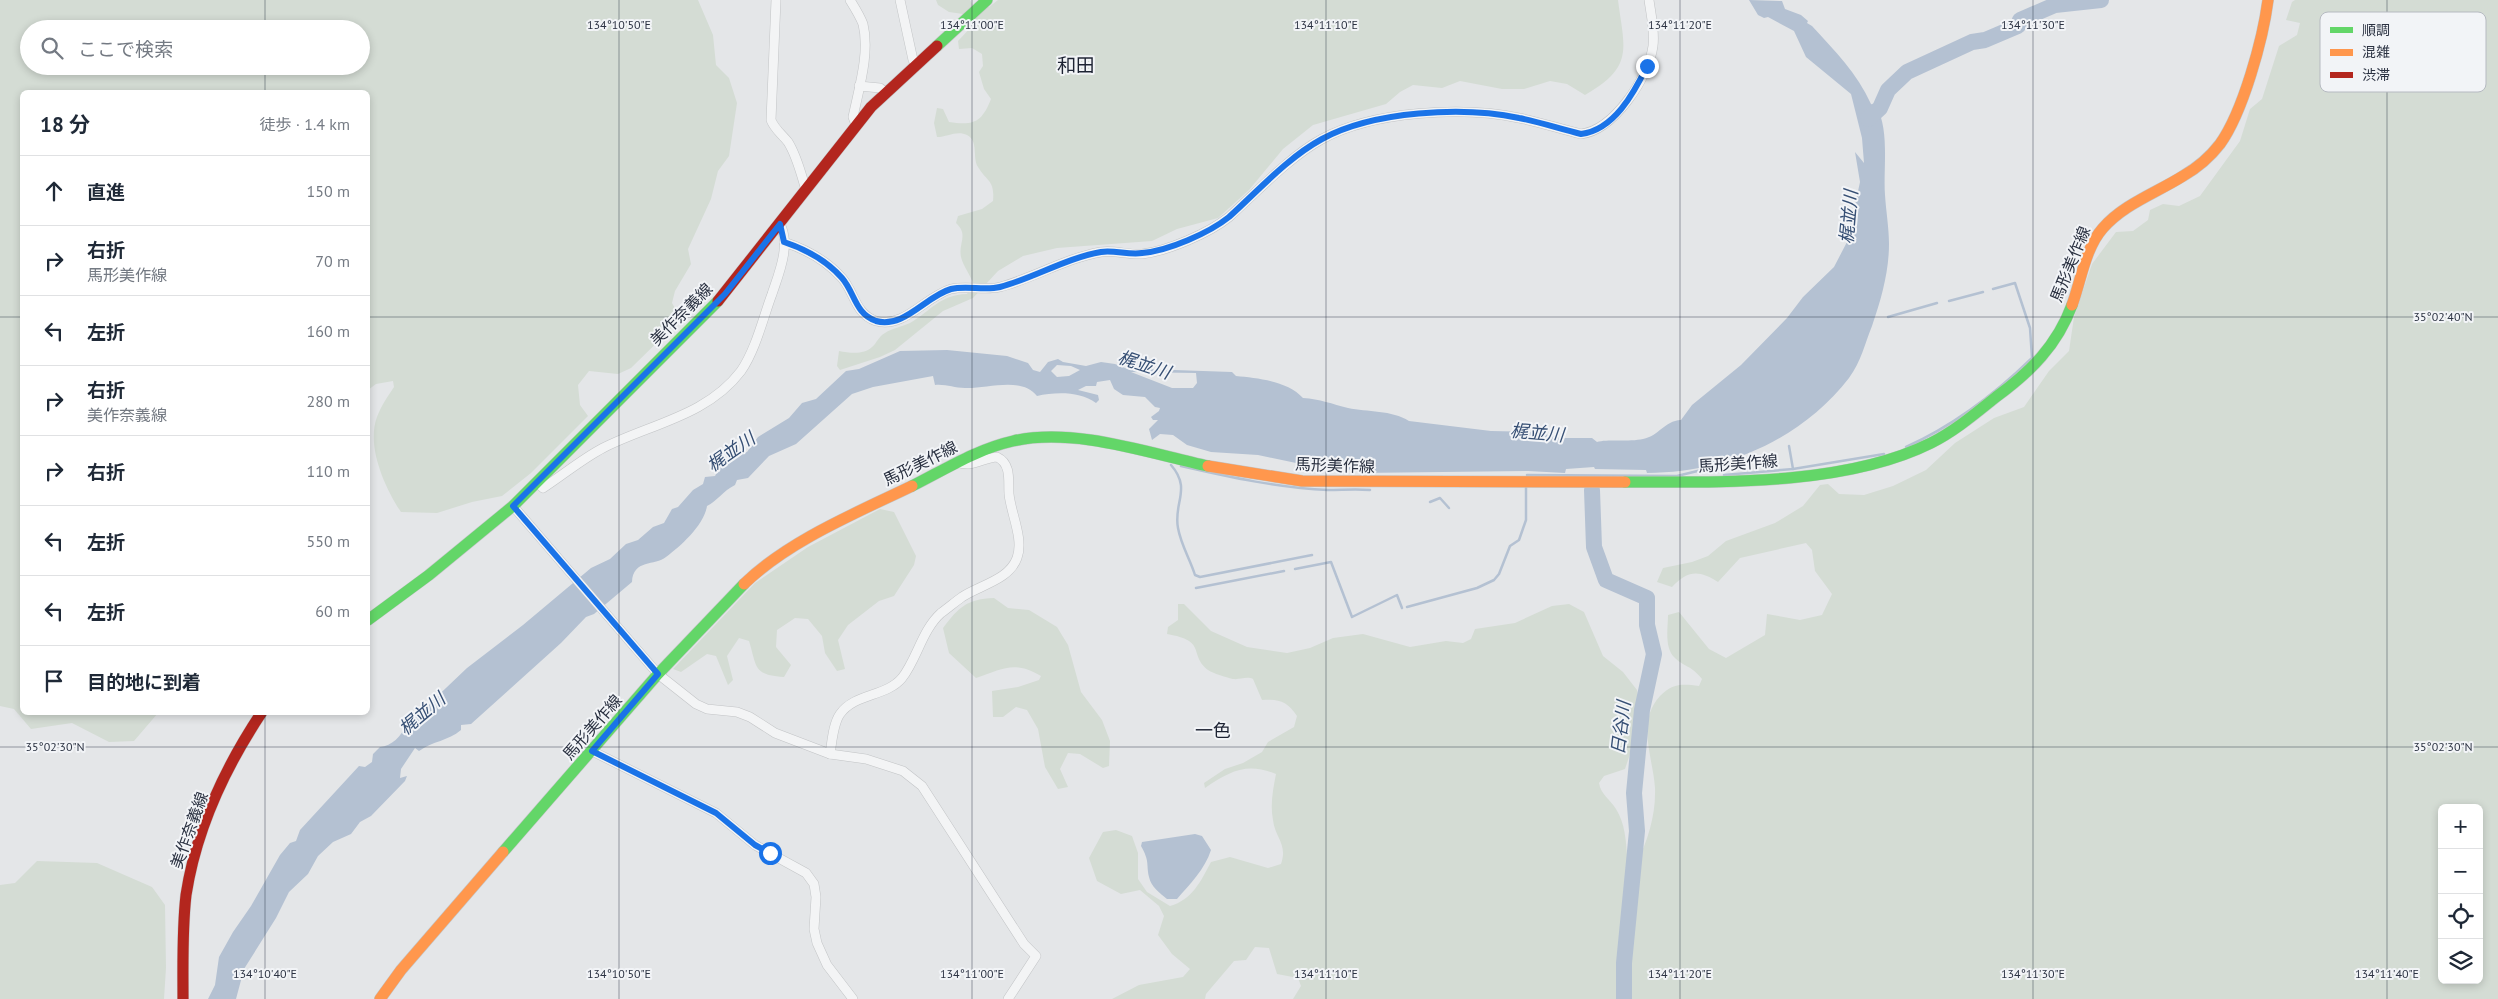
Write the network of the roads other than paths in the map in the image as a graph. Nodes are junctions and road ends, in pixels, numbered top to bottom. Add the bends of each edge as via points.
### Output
1 (776, 0) edge
2 (850, 0) edge
3 (900, 0) edge
4 (987, 0) edge
5 (1649, 0) edge
6 (2268, 0) edge
7 (916, 64) junction
8 (860, 86) junction
9 (885, 92) junction
10 (856, 125) junction
11 (806, 190) junction
12 (780, 224) junction
13 (784, 242) junction
14 (957, 462) junction
15 (537, 482) junction
16 (513, 506) junction
17 (370, 619) edge
18 (658, 674) junction
19 (260, 715) edge
20 (592, 751) junction
21 (830, 754) junction
22 (183, 999) edge
23 (380, 999) edge
24 (853, 999) edge
25 (1008, 999) edge

1 - 11 street via 772,120 794,153
2 - 8 street via 860,16 864,31
3 - 7 street
4 - 7 main road, 美作奈義線
5 - 13 street via 1654,38 1650,59 1630,98 1598,130 1590,133 1581,134 1518,118 1466,111 1407,115 1341,130 1304,151 1229,217 1204,232 1154,252 1102,252 1084,256 997,288 952,289 887,323 876,321 860,311 843,279 820,259
6 - 14 main road, 馬形美作線 via 2263,28 2223,140 2188,174 2123,209 2102,228 2082,270 2061,331 2051,348 2030,370 1954,429 1904,455 1879,462 1796,474 1697,482 1302,481 1225,470 1066,437 1013,441
7 - 9 main road, 美作奈義線
8 - 9 street via 880,88
8 - 10 street via 853,117
9 - 10 main road, 美作奈義線
10 - 11 main road, 美作奈義線
11 - 12 main road, 美作奈義線
12 - 13 street
12 - 15 main road, 美作奈義線 via 725,294
13 - 15 street via 773,290 750,354 728,385 686,414 602,449 543,488
14 - 18 main road, 馬形美作線 via 786,552 750,578
14 - 21 street via 971,465 997,457 1006,465 1018,540 1016,560 1002,576 962,597 939,615 902,678 893,687 856,701 840,713
15 - 16 main road, 美作奈義線
16 - 17 main road, 美作奈義線
16 - 18 street
18 - 20 main road, 馬形美作線
18 - 21 street via 696,704 707,709 737,712 774,733
19 - 22 main road, 美作奈義線 via 232,763 195,856 185,912
20 - 23 main road, 馬形美作線 via 401,970
20 - 24 street via 716,813 755,845 806,873 814,884 817,943 827,965
21 - 25 street via 903,771 922,786 1024,944 1036,956

